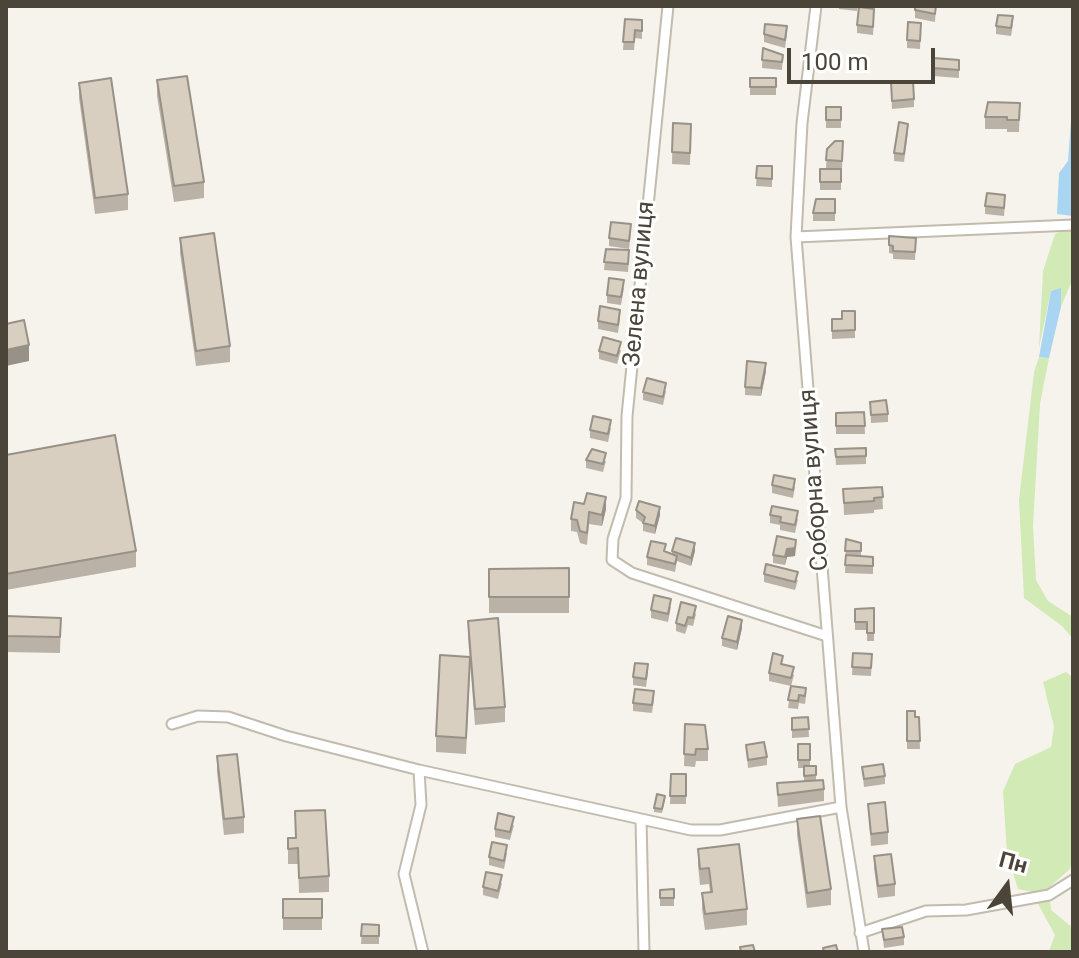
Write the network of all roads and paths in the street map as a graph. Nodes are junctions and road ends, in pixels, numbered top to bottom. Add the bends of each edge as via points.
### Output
1 (668, 6) edge
2 (816, 6) edge
3 (1073, 225) edge
4 (796, 237) junction
5 (827, 636) junction
6 (172, 724) dead end
7 (419, 770) junction
8 (841, 807) junction
9 (641, 820) junction
10 (1073, 880) edge
11 (860, 933) junction
12 (423, 952) edge
13 (644, 952) edge
14 (864, 952) edge

1 - 5 street, Зелена вулиця via 627,416 626,498 612,560 632,573
2 - 4 street, Соборна вулиця
3 - 4 street
4 - 5 street, Соборна вулиця
5 - 8 street, Соборна вулиця
6 - 7 street via 198,716 228,717
7 - 9 street
7 - 12 street via 421,805 404,874
8 - 9 street via 720,830
8 - 11 street, Соборна вулиця
9 - 13 street
10 - 11 street via 1049,895 966,910 926,911
11 - 14 street, Соборна вулиця

